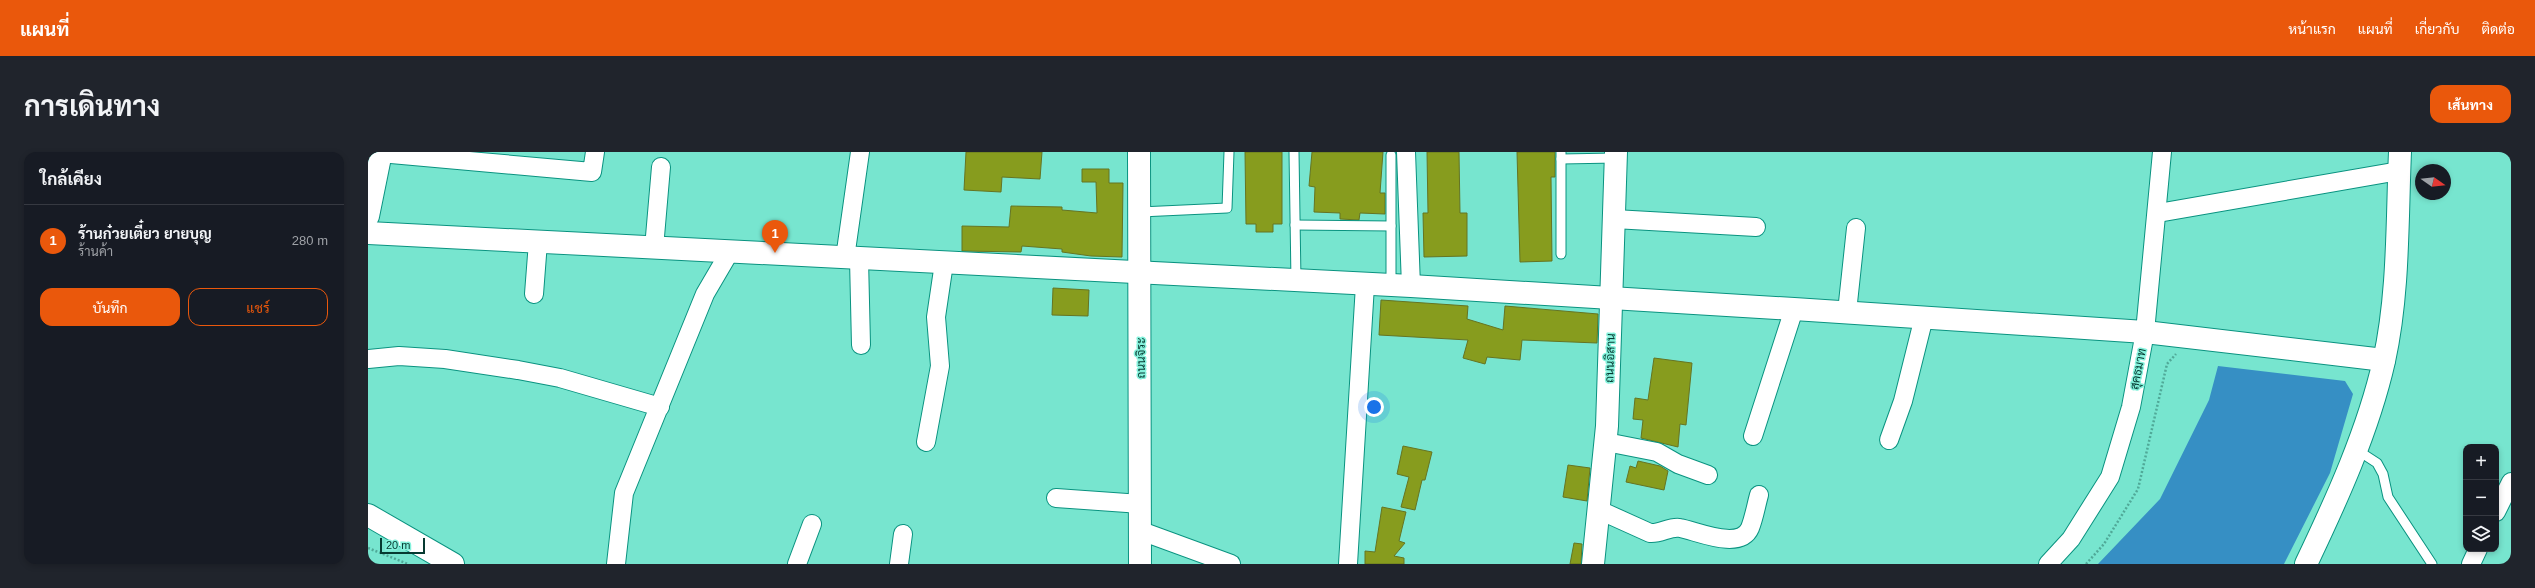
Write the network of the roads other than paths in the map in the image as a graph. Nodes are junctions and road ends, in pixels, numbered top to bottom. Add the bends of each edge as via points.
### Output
1 (380, 152) edge
2 (595, 152) edge
3 (860, 152) edge
4 (1139, 152) edge
5 (1229, 152) edge
6 (1294, 152) edge
7 (2162, 152) edge
8 (1399, 154) edge
9 (1561, 155) edge
10 (1616, 155) edge
11 (2399, 161) edge
12 (661, 167) dead end
13 (1140, 212) junction
14 (2158, 213) junction
15 (368, 216) edge
16 (1614, 220) junction
17 (1295, 225) junction
18 (1391, 226) junction
19 (1756, 227) dead end
20 (1856, 228) dead end
21 (368, 233) edge
22 (538, 242) junction
23 (654, 248) junction
24 (729, 253) junction
25 (1561, 254) dead end
26 (852, 259) junction
27 (944, 263) junction
28 (1141, 274) junction
29 (1296, 280) junction
30 (1365, 285) junction
31 (1401, 286) junction
32 (534, 294) dead end
33 (1612, 298) junction
34 (1794, 309) junction
35 (1847, 312) junction
36 (1924, 317) junction
37 (2145, 332) junction
38 (861, 345) dead end
39 (368, 359) edge
40 (2384, 360) junction
41 (660, 407) junction
42 (1752, 436) dead end
43 (1889, 440) dead end
44 (926, 442) dead end
45 (1606, 442) junction
46 (2355, 449) junction
47 (1708, 475) dead end
48 (2511, 482) edge
49 (1759, 495) dead end
50 (1056, 498) dead end
51 (1141, 504) junction
52 (2499, 506) edge
53 (1599, 510) junction
54 (368, 515) edge
55 (812, 524) dead end
56 (1141, 531) junction
57 (903, 534) dead end
58 (2477, 552) edge
59 (453, 564) edge
60 (616, 564) edge
61 (797, 564) edge
62 (899, 564) edge
63 (1140, 564) edge
64 (1231, 564) edge
65 (1348, 564) edge
66 (1593, 564) edge
67 (2048, 564) edge
68 (2306, 564) edge
69 (2432, 564) edge
70 (2471, 564) edge

1 - 2 street via 592,172
1 - 15 street
3 - 26 street
4 - 13 street, ถนนจิระ
5 - 13 lane via 1227,208
6 - 17 lane
7 - 14 street, สุคธมาท
8 - 18 lane
8 - 31 street
9 - 10 lane
9 - 25 lane
10 - 16 street, ถนนอิสาน
11 - 14 street
11 - 40 street via 2394,292
12 - 23 street
13 - 28 street, ถนนจิระ
14 - 37 street, สุคธมาท
16 - 19 street
16 - 33 street, ถนนอิสาน
17 - 18 lane
17 - 29 lane
18 - 31 lane
20 - 35 street
21 - 22 street
22 - 23 street
22 - 32 street
23 - 24 street
24 - 26 street
24 - 41 street via 705,294
26 - 27 street
26 - 38 street
27 - 28 street
27 - 44 street via 936,317 940,366
28 - 29 street
28 - 51 street, ถนนจิระ
29 - 30 street
30 - 31 street
30 - 65 street
31 - 33 street
33 - 34 street
33 - 45 street, ถนนอิสาน
34 - 35 street
34 - 42 street
35 - 36 street
36 - 37 street
36 - 43 street via 1903,401
37 - 40 street
37 - 67 street, สุคธมาท via 2131,406 2110,477 2071,539
39 - 41 street via 407,356 518,370 560,378
40 - 46 street
41 - 60 street via 624,493
45 - 47 street via 1657,452 1678,464
45 - 53 street, ถนนอิสาน
46 - 68 street via 2342,490
46 - 69 lane via 2377,463 2383,474 2388,497
48 - 52 street
49 - 53 street via 1749,529 1744,536 1733,539 1679,528 1659,534 1650,533
50 - 51 street
51 - 56 street, ถนนจิระ
53 - 66 street, ถนนอิสาน
54 - 59 street
55 - 61 street
56 - 63 street, ถนนจิระ
56 - 64 street
57 - 62 street
58 - 70 street

